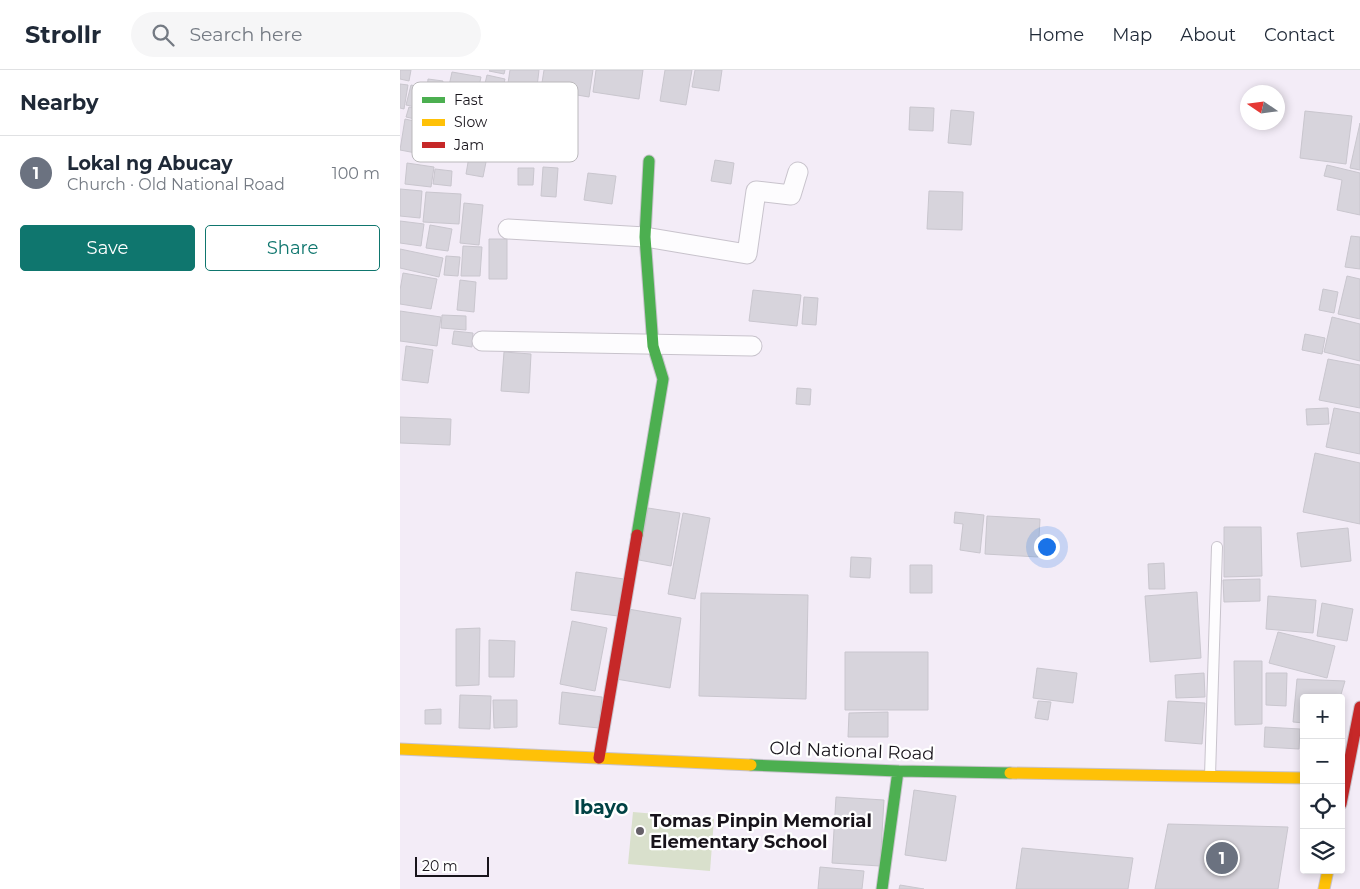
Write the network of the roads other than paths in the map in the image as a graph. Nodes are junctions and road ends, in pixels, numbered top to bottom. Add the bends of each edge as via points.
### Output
1 (650, 161) dead end
2 (798, 172) dead end
3 (508, 229) dead end
4 (645, 237) junction
5 (482, 341) dead end
6 (653, 346) junction
7 (752, 346) dead end
8 (1217, 547) dead end
9 (1360, 707) edge
10 (400, 749) edge
11 (599, 758) junction
12 (898, 771) junction
13 (1345, 774) edge
14 (1210, 776) junction
15 (1300, 778) edge
16 (1345, 779) edge
17 (1360, 779) edge
18 (1327, 874) edge
19 (882, 889) edge
20 (1324, 889) edge

1 - 4 main road
2 - 4 street via 791,195 756,192 747,254
3 - 4 street
4 - 6 main road
5 - 6 street
6 - 7 street
6 - 11 main road via 663,379
8 - 14 lane
9 - 13 main road
10 - 11 main road, Old National Road
11 - 12 main road, Old National Road
12 - 14 main road, Old National Road
12 - 19 main road
14 - 15 main road, Old National Road
16 - 17 main road
18 - 20 main road

